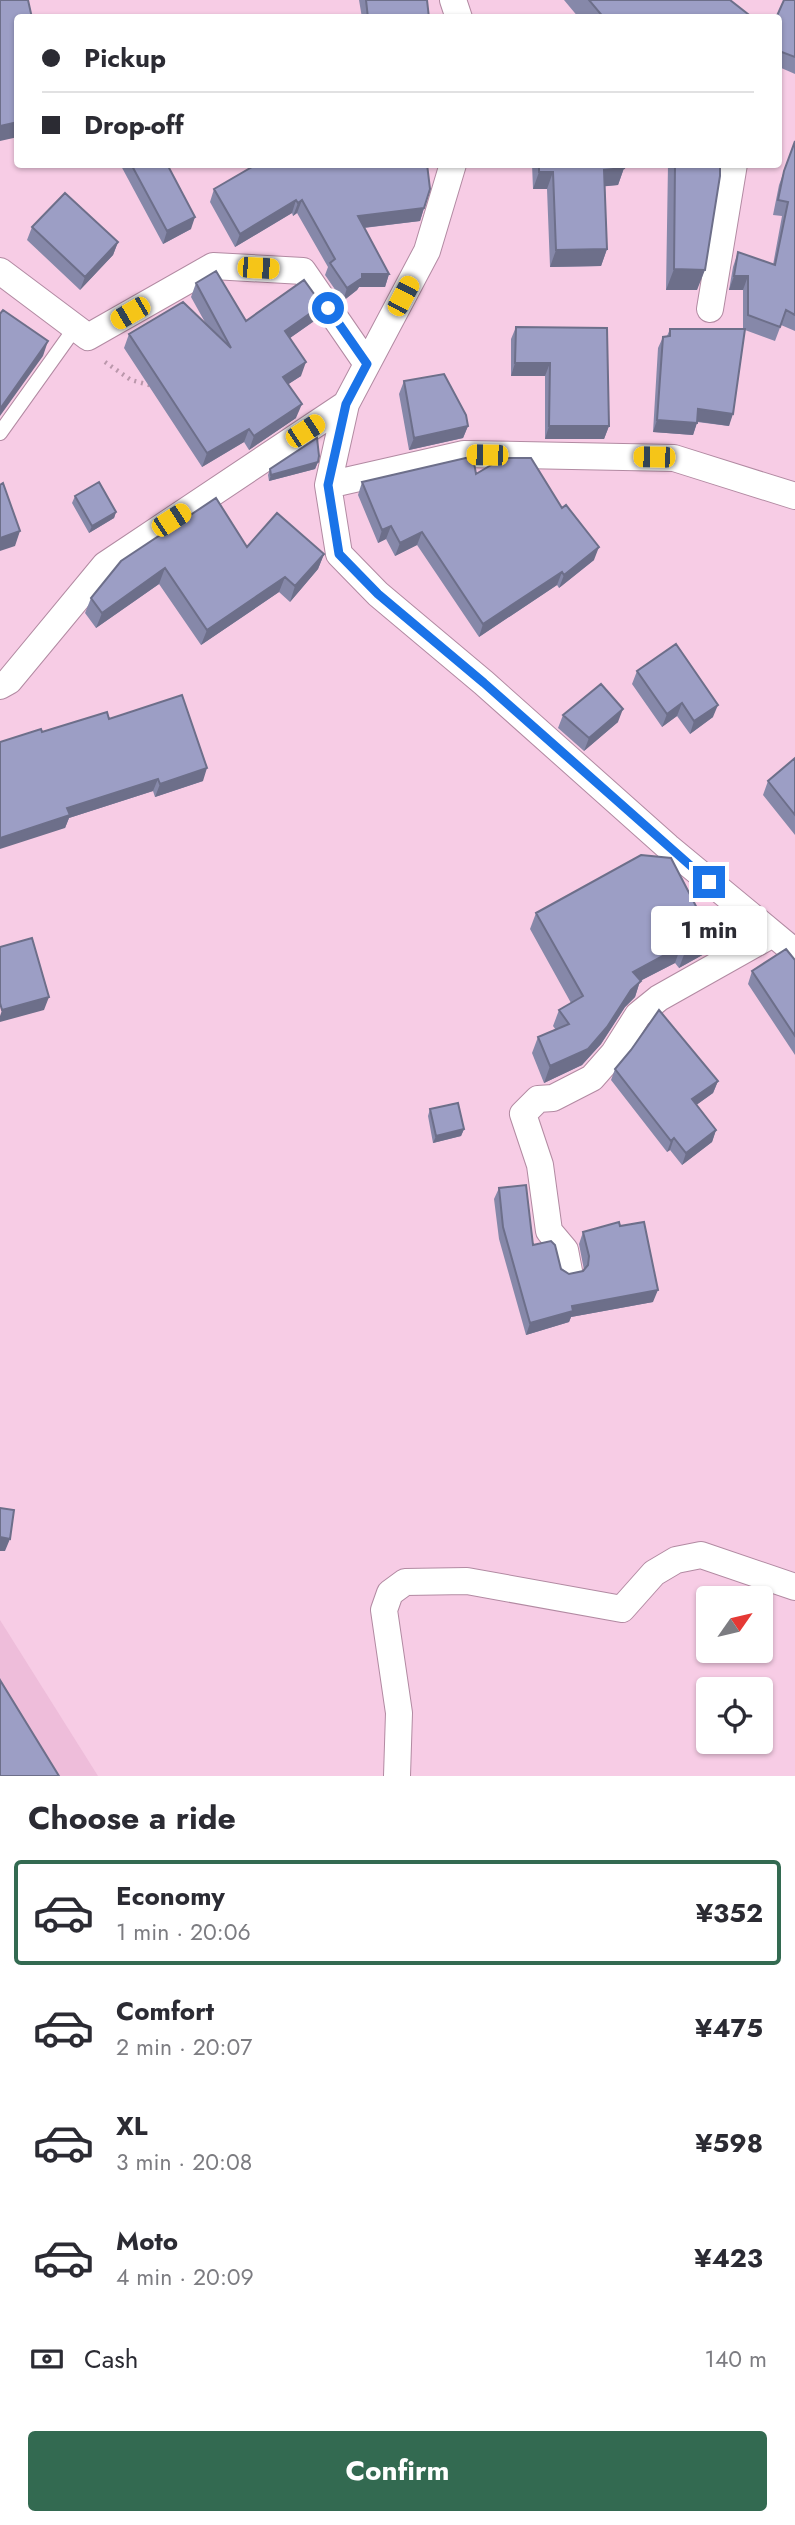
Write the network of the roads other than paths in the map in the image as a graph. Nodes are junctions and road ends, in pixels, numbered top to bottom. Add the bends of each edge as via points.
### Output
1 (452, 168) edge
2 (733, 168) edge
3 (0, 271) edge
4 (710, 309) dead end
5 (81, 332) junction
6 (367, 364) junction
7 (346, 404) junction
8 (0, 433) edge
9 (328, 485) junction
10 (795, 496) edge
11 (0, 686) edge
12 (772, 935) junction
13 (795, 952) edge
14 (569, 1271) edge
15 (795, 1587) edge
16 (397, 1776) edge

1 - 6 street via 427,251
2 - 4 street
3 - 5 street
5 - 6 street via 213,266 303,271
5 - 8 lane
6 - 7 street
7 - 9 street
7 - 11 street via 104,565 9,681
9 - 10 street via 464,454 674,458
9 - 12 street via 339,554 368,584
12 - 13 street
12 - 14 street via 659,999 638,1015 592,1078 553,1097 538,1099 523,1114 540,1165 549,1231 565,1250
15 - 16 street via 701,1555 676,1560 654,1573 621,1609 467,1581 405,1582 390,1592 384,1610 399,1713

